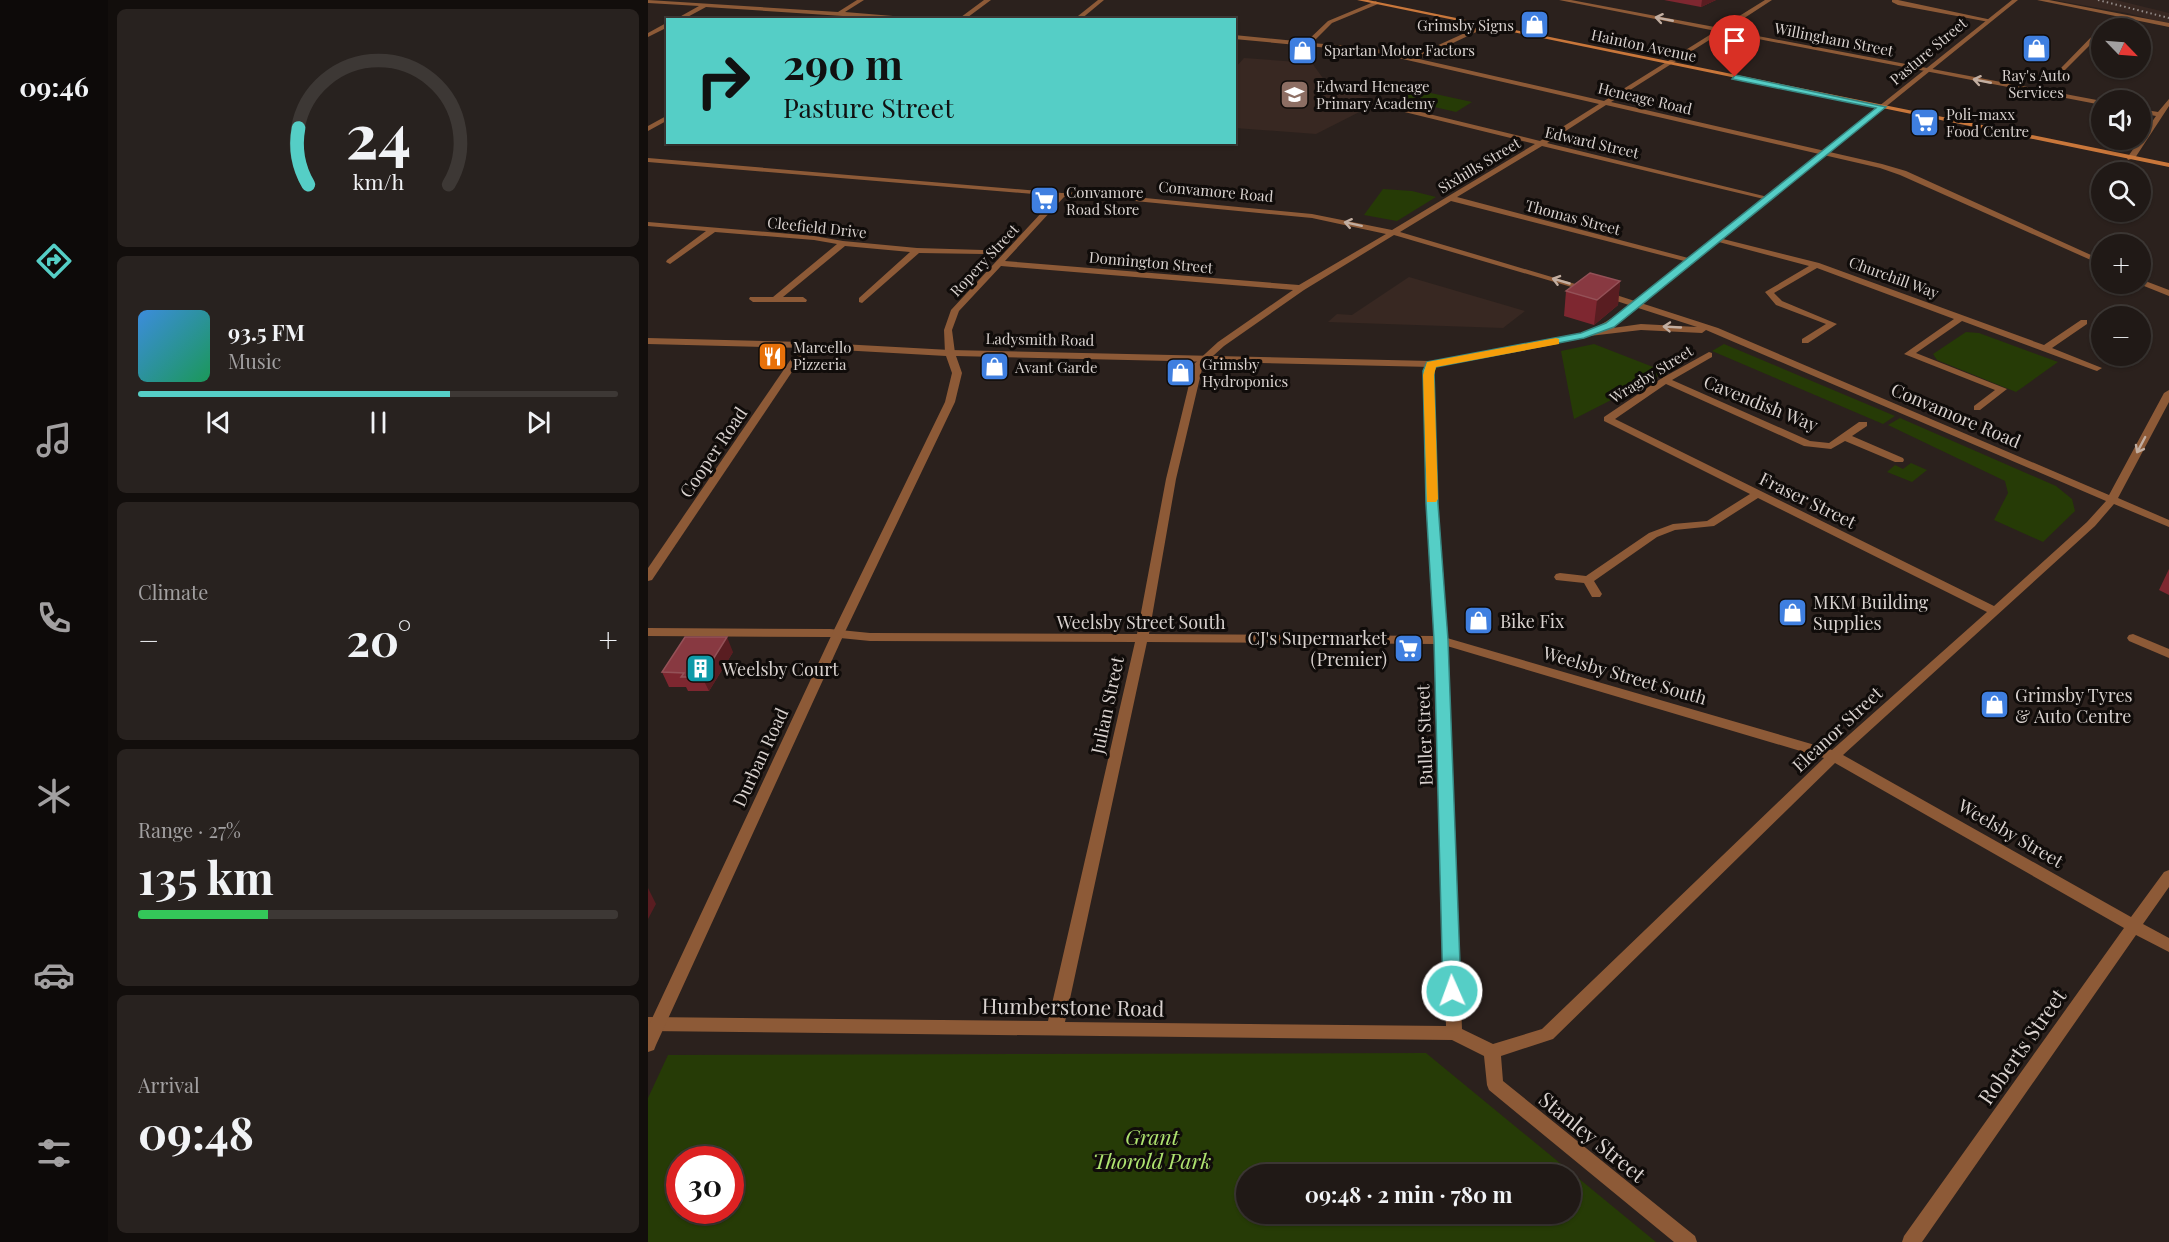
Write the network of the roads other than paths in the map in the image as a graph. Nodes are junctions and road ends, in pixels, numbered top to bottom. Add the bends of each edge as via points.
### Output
1 (715, 0) edge
2 (861, 0) edge
3 (988, 0) edge
4 (1101, 0) edge
5 (1360, 0) edge
6 (1562, 0) edge
7 (1770, 0) edge
8 (2015, 0) edge
9 (2040, 0) edge
10 (648, 1) edge
11 (1893, 1) edge
12 (1372, 2) edge
13 (706, 5) junction
14 (839, 13) junction
15 (2117, 14) junction
16 (681, 18) edge
17 (831, 18) edge
18 (910, 18) edge
19 (963, 18) edge
20 (1078, 18) edge
21 (2113, 18) edge
22 (1989, 20) junction
23 (666, 25) edge
24 (1487, 25) junction
25 (2169, 25) edge
26 (1722, 30) junction
27 (648, 34) edge
28 (1236, 37) edge
29 (2091, 40) edge
30 (1308, 43) junction
31 (1413, 59) junction
32 (1667, 64) junction
33 (2063, 69) dead end
34 (1925, 70) junction
35 (2169, 101) edge
36 (1377, 102) dead end
37 (2091, 102) edge
38 (1606, 103) junction
39 (1882, 107) junction
40 (2151, 113) edge
41 (2159, 114) junction
42 (666, 118) edge
43 (648, 129) edge
44 (1540, 144) junction
45 (1826, 153) junction
46 (2131, 158) junction
47 (648, 160) edge
48 (2169, 165) edge
49 (1062, 195) junction
50 (1450, 198) junction
51 (1768, 198) junction
52 (648, 224) edge
53 (713, 230) junction
54 (1395, 233) junction
55 (1718, 239) junction
56 (843, 243) junction
57 (916, 250) junction
58 (983, 252) dead end
59 (2091, 258) edge
60 (1689, 261) junction
61 (670, 262) dead end
62 (1000, 263) junction
63 (1816, 265) junction
64 (2151, 286) edge
65 (1301, 288) junction
66 (2169, 293) edge
67 (753, 299) dead end
68 (775, 300) junction
69 (803, 300) dead end
70 (862, 300) dead end
71 (1637, 303) junction
72 (1961, 318) junction
73 (2084, 322) dead end
74 (1584, 335) junction
75 (1730, 337) junction
76 (648, 341) edge
77 (1805, 341) dead end
78 (805, 345) junction
79 (2046, 350) junction
80 (950, 353) junction
81 (1709, 355) dead end
82 (1205, 357) junction
83 (1431, 364) junction
84 (2097, 368) dead end
85 (1665, 380) junction
86 (2169, 393) edge
87 (1977, 408) dead end
88 (1608, 419) joint
89 (1863, 424) dead end
90 (1845, 437) junction
91 (1899, 460) dead end
92 (1758, 493) junction
93 (2112, 500) junction
94 (2169, 524) edge
95 (648, 577) edge
96 (1560, 577) dead end
97 (1588, 580) junction
98 (1596, 594) dead end
99 (1993, 610) junction
100 (648, 632) edge
101 (838, 634) junction
102 (2133, 638) dead end
103 (1142, 640) junction
104 (1441, 640) junction
105 (2169, 654) edge
106 (1834, 756) junction
107 (2169, 876) edge
108 (2134, 926) junction
109 (2169, 946) edge
110 (653, 1024) edge
111 (1055, 1028) junction
112 (1454, 1033) junction
113 (648, 1045) edge
114 (1492, 1053) junction
115 (1688, 1242) edge
116 (1911, 1242) edge

1 - 13 street
2 - 14 street
3 - 19 street
4 - 20 street
5 - 12 main road, Hainton Avenue
26 -> 6 street, Willingham Street
7 - 26 street, Sixhills Street
8 - 22 street, Pasture Street
9 - 15 street
10 - 13 street
11 - 22 street
12 - 24 main road, Hainton Avenue
12 - 30 street via 1330,21
13 - 14 street
13 - 16 street
14 - 17 street
14 - 18 street
15 - 21 street
15 - 25 street
22 - 34 street, Pasture Street
23 - 27 street
24 - 31 street
24 - 32 main road, Hainton Avenue
26 - 32 street, Sixhills Street
26 - 34 street, Willingham Street
28 - 30 street, Heneage Road
29 - 33 street
30 - 31 street, Heneage Road via 1362,48
31 - 38 street, Heneage Road
32 - 38 street, Sixhills Street
32 - 39 main road, Hainton Avenue
37 -> 34 street, Willingham Street
34 - 39 street, Pasture Street
35 - 41 street
36 - 44 street, Edward Street
38 - 44 street, Sixhills Street
38 - 45 street, Heneage Road
39 - 45 street, Pasture Street
39 - 46 main road, Hainton Avenue
40 - 41 street
41 - 46 street
42 - 43 street
44 - 50 street, Sixhills Street
44 - 51 street, Edward Street
45 - 51 street, Pasture Street
45 - 59 street, Heneage Road via 1894,170
46 - 48 main road, Hainton Avenue
47 - 49 street, Convamore Road
54 -> 49 street, Convamore Road via 1282,212
49 - 62 street, Ropery Street
50 - 54 street, Sixhills Street
50 - 60 street, Thomas Street
51 - 55 street, Pasture Street
52 - 53 street, Cleefield Drive
53 - 56 street, Cleefield Drive
53 - 61 street
54 - 65 street, Sixhills Street
71 -> 54 street, Convamore Road
55 - 60 street, Pasture Street
55 - 63 street, Churchill Way
56 - 57 street, Cleefield Drive
56 - 68 street
57 - 58 street, Cleefield Drive
57 - 70 street
60 - 71 street, Pasture Street
62 - 65 street, Donnington Street
62 - 80 street, Ropery Street via 955,310 948,330
63 - 72 street, Churchill Way
63 - 77 street via 1769,292 1779,303 1833,324
64 - 66 street
65 - 82 street, Sixhills Street
67 - 68 street
68 - 69 street
71 - 74 street, Pasture Street via 1610,325
71 - 75 street, Convamore Road
72 - 79 street, Churchill Way
72 - 87 street via 1909,354 2002,389
73 - 79 street
75 -> 74 street, Convamore Road via 1661,327
74 - 83 street, Pasture Street
75 - 93 street, Convamore Road
76 - 78 street, Ladysmith Road
78 - 80 street, Ladysmith Road
78 - 95 street, Cooper Road
79 - 84 street, Churchill Way
80 - 82 street, Ladysmith Road
80 - 101 street, Durban Road via 957,373 950,402
81 - 85 street, Wragby Street
82 - 83 street, Ladysmith Road
82 - 103 street, Julian Street via 1197,368 1171,479
83 - 104 street, Buller Street via 1428,375 1432,504
85 - 88 street, Wragby Street
85 - 90 street, Cavendish Way via 1808,444 1831,446
86 -> 93 street, Eleanor Street
88 - 92 street, Fraser Street
89 - 90 street, Cavendish Way
90 - 91 street
92 - 97 street via 1710,524 1673,527 1653,535
92 - 99 street, Fraser Street
93 - 94 street, Convamore Road
93 - 99 street, Eleanor Street via 2091,524
96 - 97 street
97 - 98 street
99 - 106 street, Eleanor Street
100 - 101 street, Weelsby Street South
101 - 103 street, Weelsby Street South
101 - 110 street, Durban Road
102 - 105 street
103 - 104 street, Weelsby Street South
103 - 111 street, Julian Street
104 - 106 street, Weelsby Street South
104 - 112 street, Buller Street
106 - 108 street, Weelsby Street
106 - 114 street, Eleanor Street via 1547,1034
107 - 108 street, Roberts Street
108 - 109 street, Weelsby Street
108 - 116 street, Roberts Street
110 - 111 street, Humberstone Road
110 - 113 street, Durban Road
111 - 112 street, Humberstone Road
112 - 114 street, Humberstone Road
114 - 115 street, Stanley Street via 1495,1085

